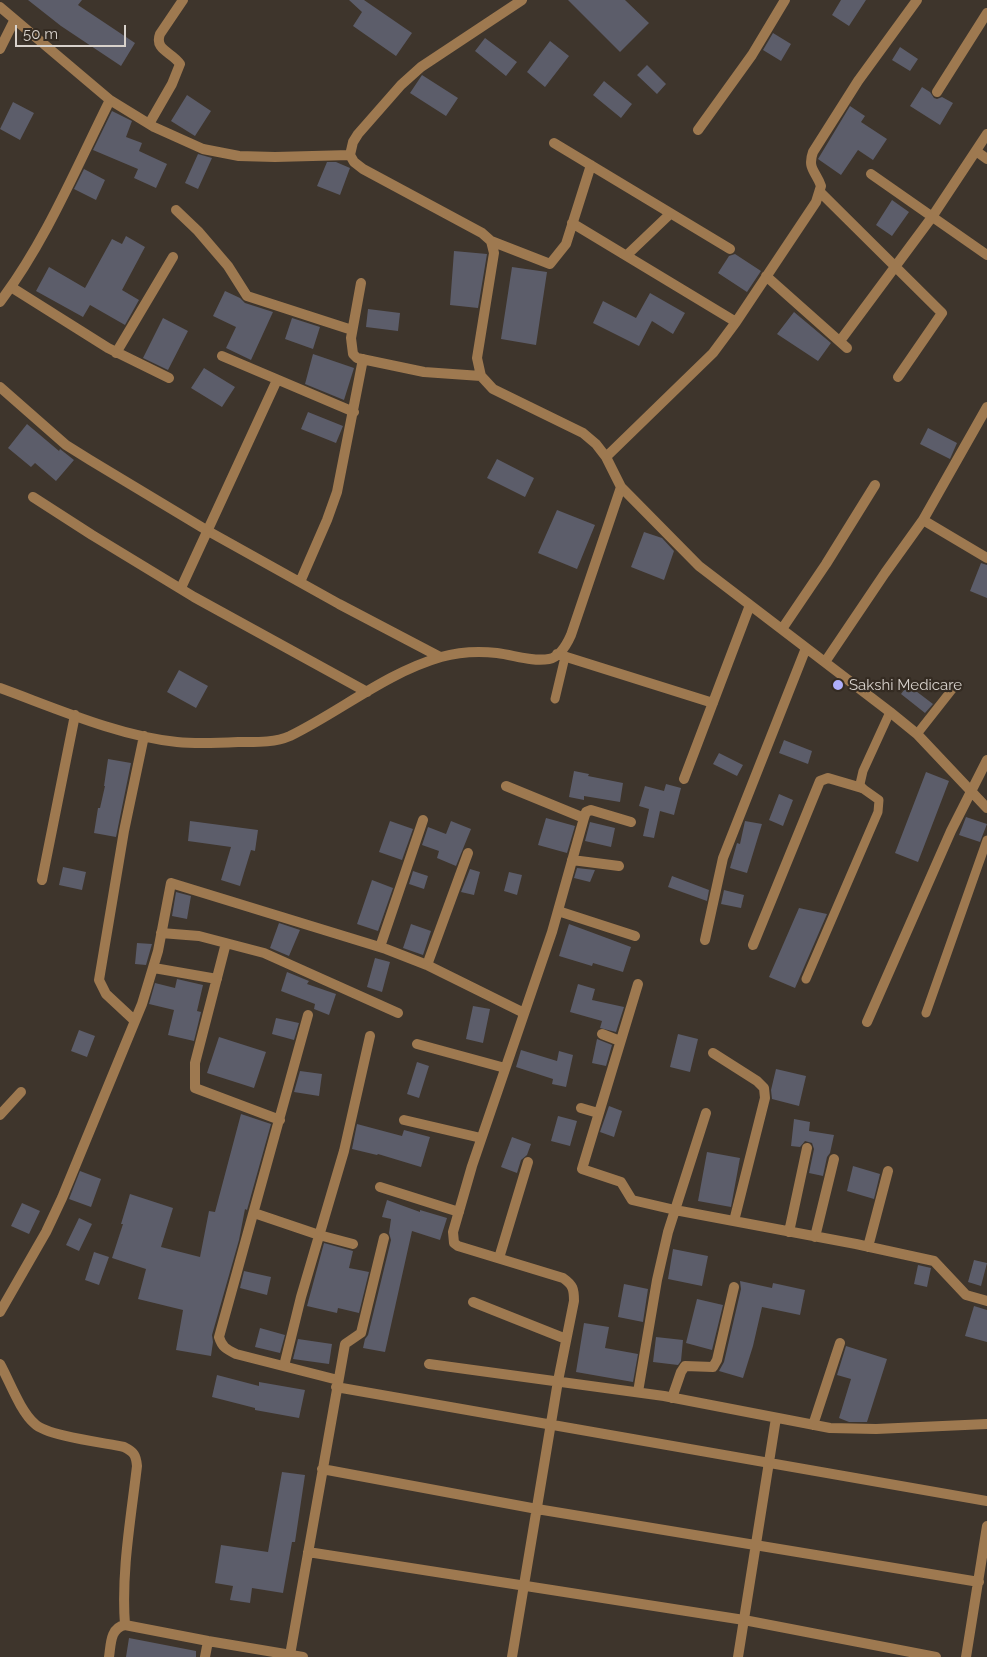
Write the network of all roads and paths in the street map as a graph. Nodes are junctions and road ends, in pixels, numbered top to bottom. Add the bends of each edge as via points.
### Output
1 (183, 0) edge
2 (522, 0) edge
3 (785, 0) edge
4 (917, 0) edge
5 (0, 7) edge
6 (987, 13) edge
7 (14, 20) junction
8 (0, 49) edge
9 (937, 92) dead end
10 (110, 100) junction
11 (149, 124) junction
12 (698, 130) dead end
13 (987, 134) edge
14 (554, 143) dead end
15 (976, 151) junction
16 (350, 155) junction
17 (987, 159) edge
18 (591, 165) junction
19 (871, 174) dead end
20 (820, 192) junction
21 (176, 210) dead end
22 (670, 214) junction
23 (932, 217) junction
24 (572, 223) junction
25 (491, 241) junction
26 (730, 249) dead end
27 (985, 250) edge
28 (627, 255) junction
29 (173, 257) dead end
30 (895, 267) junction
31 (766, 276) junction
32 (361, 283) dead end
33 (11, 287) junction
34 (0, 302) edge
35 (736, 322) junction
36 (352, 330) junction
37 (116, 353) junction
38 (222, 356) dead end
39 (363, 360) junction
40 (481, 376) junction
41 (898, 377) dead end
42 (169, 378) dead end
43 (277, 380) junction
44 (0, 386) edge
45 (987, 407) edge
46 (354, 412) junction
47 (606, 457) junction
48 (875, 485) dead end
49 (621, 487) junction
50 (33, 497) dead end
51 (923, 520) junction
52 (208, 531) junction
53 (987, 558) edge
54 (300, 582) junction
55 (181, 588) junction
56 (750, 605) junction
57 (782, 629) junction
58 (806, 648) junction
59 (561, 656) junction
60 (440, 657) junction
61 (825, 662) junction
62 (954, 687) dead end
63 (0, 688) edge
64 (367, 692) junction
65 (555, 700) dead end
66 (713, 703) junction
67 (890, 712) junction
68 (75, 716) junction
69 (917, 734) junction
70 (144, 736) junction
71 (987, 760) edge
72 (684, 779) dead end
73 (506, 786) dead end
74 (862, 788) junction
75 (972, 791) junction
76 (987, 808) edge
77 (584, 818) junction
78 (423, 820) dead end
79 (631, 822) dead end
80 (987, 840) edge
81 (468, 853) dead end
82 (572, 860) junction
83 (620, 866) dead end
84 (42, 880) dead end
85 (558, 911) junction
86 (161, 933) junction
87 (635, 936) dead end
88 (704, 940) dead end
89 (226, 943) junction
90 (753, 945) dead end
91 (380, 947) junction
92 (427, 965) junction
93 (154, 968) junction
94 (806, 978) dead end
95 (216, 979) junction
96 (638, 984) dead end
97 (398, 1013) dead end
98 (524, 1013) junction
99 (926, 1013) dead end
100 (308, 1015) dead end
101 (135, 1022) junction
102 (867, 1022) dead end
103 (602, 1034) dead end
104 (370, 1036) dead end
105 (620, 1041) junction
106 (417, 1044) dead end
107 (713, 1053) dead end
108 (505, 1068) junction
109 (21, 1092) dead end
110 (581, 1108) dead end
111 (598, 1113) junction
112 (706, 1113) dead end
113 (0, 1115) edge
114 (280, 1120) junction
115 (404, 1120) dead end
116 (481, 1138) junction
117 (807, 1148) dead end
118 (834, 1159) dead end
119 (528, 1162) dead end
120 (888, 1171) dead end
121 (380, 1188) dead end
122 (675, 1210) junction
123 (459, 1212) junction
124 (254, 1213) junction
125 (734, 1221) junction
126 (789, 1232) junction
127 (319, 1235) junction
128 (815, 1237) junction
129 (384, 1238) dead end
130 (353, 1244) dead end
131 (868, 1247) junction
132 (499, 1258) junction
133 (734, 1287) dead end
134 (987, 1301) edge
135 (473, 1302) dead end
136 (0, 1312) edge
137 (566, 1339) junction
138 (840, 1343) dead end
139 (0, 1364) edge
140 (428, 1364) dead end
141 (284, 1366) junction
142 (558, 1381) junction
143 (337, 1384) junction
144 (638, 1392) junction
145 (672, 1398) junction
146 (776, 1418) junction
147 (550, 1423) junction
148 (987, 1424) edge
149 (813, 1425) junction
150 (770, 1463) junction
151 (322, 1469) junction
152 (987, 1501) edge
153 (537, 1509) junction
154 (987, 1526) edge
155 (757, 1544) junction
156 (308, 1552) junction
157 (979, 1582) junction
158 (523, 1586) junction
159 (744, 1620) junction
160 (125, 1625) junction
161 (208, 1641) junction
162 (290, 1655) junction
163 (109, 1657) edge
164 (205, 1657) edge
165 (303, 1657) edge
166 (512, 1657) edge
167 (738, 1657) edge
168 (936, 1657) edge
169 (966, 1657) edge

1 - 11 street via 158,39 160,46 180,64
2 - 16 street via 421,66 358,134
3 - 12 street via 752,55
4 - 20 street via 858,81 813,152 811,168 820,181
5 - 7 street
6 - 9 street
7 - 8 street
7 - 10 street
10 - 11 street
10 - 33 street via 57,208
11 - 16 street via 203,150 239,156
13 - 15 street
14 - 18 street
15 - 17 street
15 - 23 street
16 - 25 street via 363,168 482,232
18 - 22 street
18 - 24 street
19 - 23 street
20 - 30 street
20 - 31 street
21 - 36 street via 228,266 247,296
22 - 26 street
22 - 28 street
23 - 27 street
23 - 30 street
24 - 25 street via 566,244 550,264
24 - 28 street
25 - 40 street via 494,253 478,358
28 - 35 street
29 - 37 street
30 - 31 street via 844,345
30 - 41 street via 942,313
31 - 35 street
32 - 36 street
33 - 34 street
33 - 37 street
35 - 47 street via 712,352
36 - 39 street via 352,354
37 - 42 street
38 - 43 street
39 - 40 street via 424,372
39 - 46 street
40 - 47 street via 494,389 583,433
43 - 46 street
43 - 52 street
44 - 52 street via 66,445
45 - 51 street
46 - 54 street via 337,492
47 - 49 street
48 - 57 street
49 - 56 street via 699,566
49 - 59 street
50 - 55 street
51 - 53 street
51 - 61 street
52 - 54 street
52 - 55 street
54 - 60 street
55 - 64 street
56 - 57 street
56 - 66 street
57 - 58 street
58 - 61 street
58 - 88 street via 723,858
59 - 60 street via 531,659 467,652
59 - 65 lane
59 - 66 street
60 - 64 street via 409,669
61 - 67 street
62 - 69 lane
63 - 68 street
64 - 70 street via 288,737 268,742 177,742
66 - 72 street
67 - 69 street
67 - 74 lane via 863,771
68 - 70 street
68 - 84 street
69 - 75 street
70 - 101 street via 99,980 106,994
71 - 75 street
73 - 77 street
74 - 90 street via 828,778 820,781
74 - 94 lane via 879,800 880,806
75 - 76 street
75 - 102 street
77 - 79 street via 591,810
77 - 82 street
78 - 91 street
80 - 99 lane
81 - 92 street
82 - 83 street
82 - 85 street
85 - 87 street
85 - 98 street
86 - 89 street via 199,936
86 - 91 street via 171,883
86 - 93 street
89 - 95 street
89 - 97 street via 264,953
91 - 92 street
92 - 98 street
93 - 95 street
93 - 101 street
95 - 114 street via 195,1063 195,1088
96 - 105 street
98 - 108 street
100 - 114 street
101 - 136 street via 54,1215
103 - 105 street
104 - 127 street via 344,1151
105 - 111 street
106 - 108 street
107 - 125 street via 764,1088 765,1098
108 - 116 street
109 - 113 street
110 - 111 street
111 - 122 street via 582,1169 621,1182 632,1200
112 - 122 street
114 - 124 street
115 - 116 street
116 - 123 street
117 - 126 street
118 - 128 street
119 - 132 street
120 - 131 street
121 - 123 street
122 - 125 street
122 - 144 street via 657,1280
123 - 132 street via 453,1232 454,1243
124 - 127 street
124 - 141 street via 219,1337 221,1345 236,1354
125 - 126 street
126 - 128 street
127 - 130 street
127 - 141 street
128 - 131 street
129 - 143 street via 361,1333 345,1344
131 - 134 street via 934,1261 966,1295
132 - 137 street via 562,1278 571,1284 574,1300
133 - 145 street via 714,1367 685,1366
135 - 137 street
137 - 142 street
138 - 149 street
139 - 160 street via 36,1426 124,1447 133,1451 136,1457 124,1580
140 - 142 street
141 - 143 street
142 - 144 street
142 - 147 street
143 - 147 street
143 - 151 street
144 - 145 street
145 - 146 street
146 - 149 street
146 - 150 street
147 - 150 street
147 - 153 street
148 - 149 street via 851,1429
150 - 152 street
150 - 155 street
151 - 153 street
151 - 156 street
153 - 155 street
153 - 158 street
154 - 157 street
155 - 157 street
155 - 159 street
156 - 158 street
156 - 162 street
157 - 169 street
158 - 159 street
158 - 166 street
159 - 167 street
159 - 168 street
160 - 161 street
160 - 163 street via 114,1630
161 - 162 street
161 - 164 street
162 - 165 street

